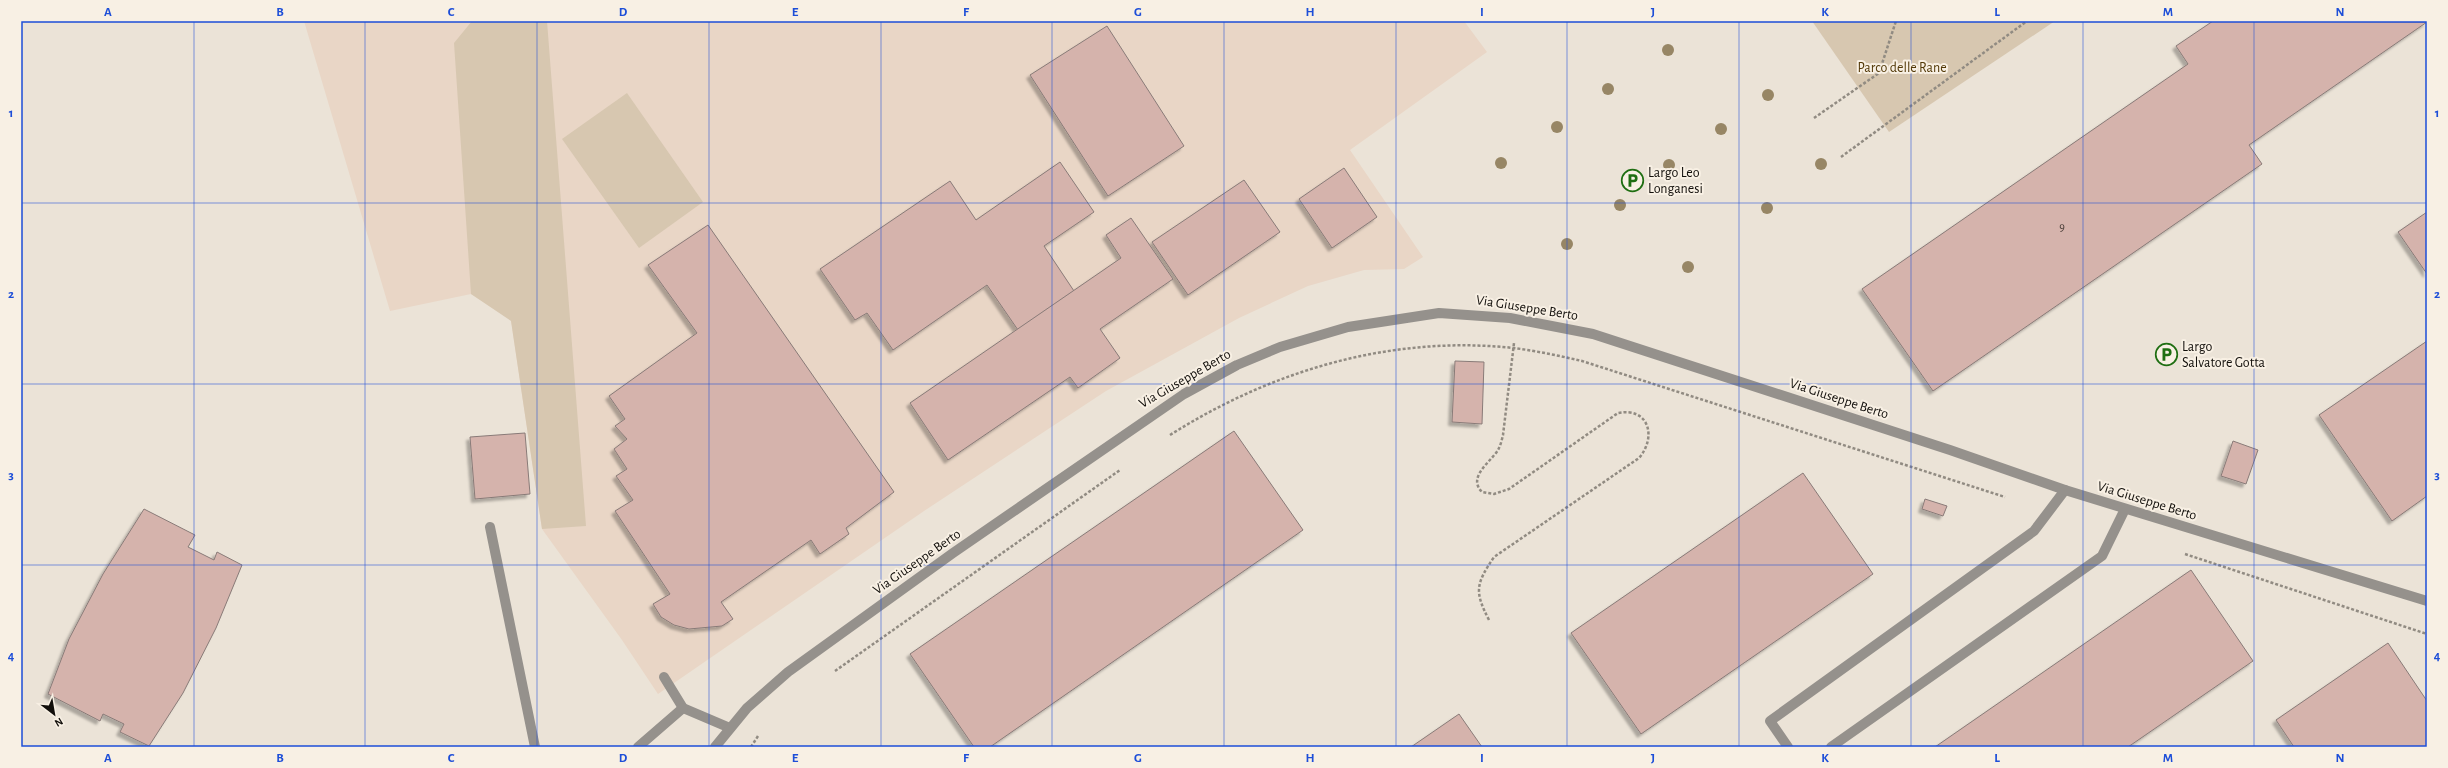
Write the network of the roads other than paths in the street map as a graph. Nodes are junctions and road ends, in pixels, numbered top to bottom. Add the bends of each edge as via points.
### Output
1 (2066, 490) junction
2 (2126, 509) junction
3 (490, 527) dead end
4 (2427, 601) edge
5 (664, 677) dead end
6 (683, 708) junction
7 (730, 728) junction
8 (535, 747) edge
9 (638, 747) edge
10 (715, 747) edge
11 (1788, 747) edge
12 (1831, 747) edge

1 - 2 street, Via Giuseppe Berto
1 - 7 street, Via Giuseppe Berto via 1610,339 1562,326 1439,313 1360,325 1280,347 1216,375 1138,423 788,672 765,691
1 - 11 street via 2034,532 1770,721
2 - 4 street, Via Giuseppe Berto
2 - 12 street via 2102,556
3 - 8 street
5 - 6 street
6 - 7 street
6 - 9 street
7 - 10 street, Via Giuseppe Berto

